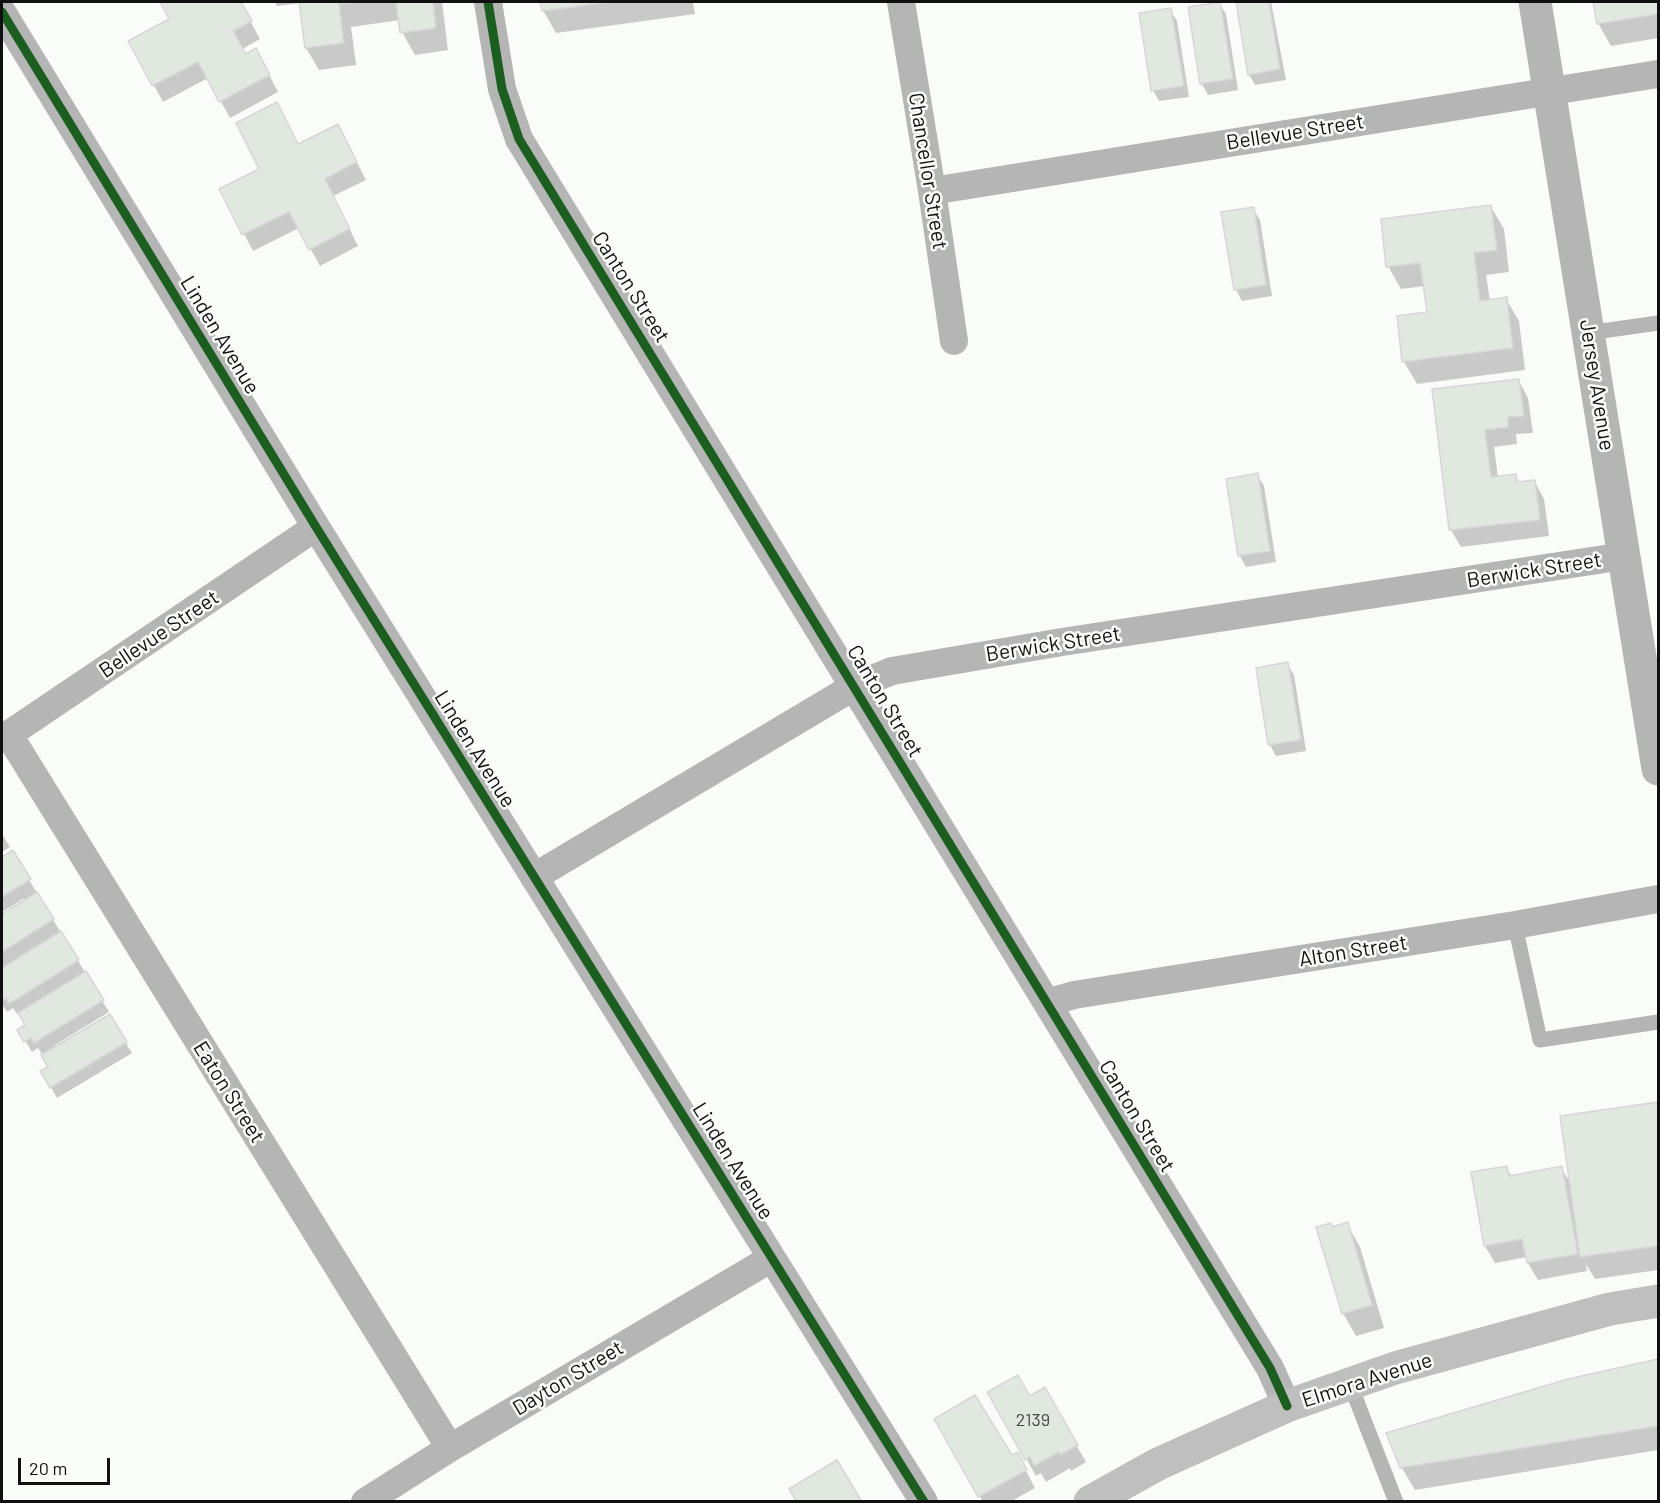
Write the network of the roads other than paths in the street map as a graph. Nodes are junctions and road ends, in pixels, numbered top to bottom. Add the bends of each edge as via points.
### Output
1 (488, 2) edge
2 (901, 2) edge
3 (1535, 2) edge
4 (2, 12) edge
5 (1659, 74) edge
6 (1550, 92) junction
7 (932, 191) junction
8 (1659, 323) edge
9 (1588, 333) junction
10 (954, 341) dead end
11 (316, 527) junction
12 (1624, 556) junction
13 (855, 686) junction
14 (5, 737) edge
15 (1659, 769) edge
16 (534, 877) junction
17 (1659, 899) edge
18 (1515, 925) junction
19 (1047, 1003) junction
20 (1659, 1022) edge
21 (772, 1258) junction
22 (1659, 1301) edge
23 (1350, 1384) junction
24 (1287, 1406) junction
25 (450, 1448) junction
26 (365, 1502) edge
27 (924, 1502) edge
28 (1090, 1502) edge
29 (1396, 1502) edge

1 - 13 street, Canton Street via 502,89 519,139
2 - 7 street, Chancellor Street
3 - 6 street, Jersey Avenue
4 - 11 street, Linden Avenue
5 - 6 street, Bellevue Street
6 - 7 street, Bellevue Street
6 - 9 street, Jersey Avenue
7 - 10 street, Chancellor Street
8 - 9 lane
9 - 12 street, Jersey Avenue
11 - 14 street, Bellevue Street
11 - 16 street, Linden Avenue
12 - 13 street, Berwick Street via 1062,642 892,671
12 - 15 street, Jersey Avenue
13 - 16 street, Berwick Street
13 - 19 street, Canton Street
14 - 25 street, Eaton Street
16 - 21 street, Linden Avenue
17 - 18 street, Alton Street
18 - 19 street, Alton Street via 1074,995
18 - 20 lane via 1540,1040
19 - 24 street, Canton Street via 1270,1368
21 - 25 street, Dayton Street
21 - 27 street, Linden Avenue
22 - 23 main road, Elmora Avenue via 1610,1309
23 - 24 main road, Elmora Avenue
23 - 29 lane
24 - 28 main road, Elmora Avenue via 1158,1464
25 - 26 street, Dayton Street

